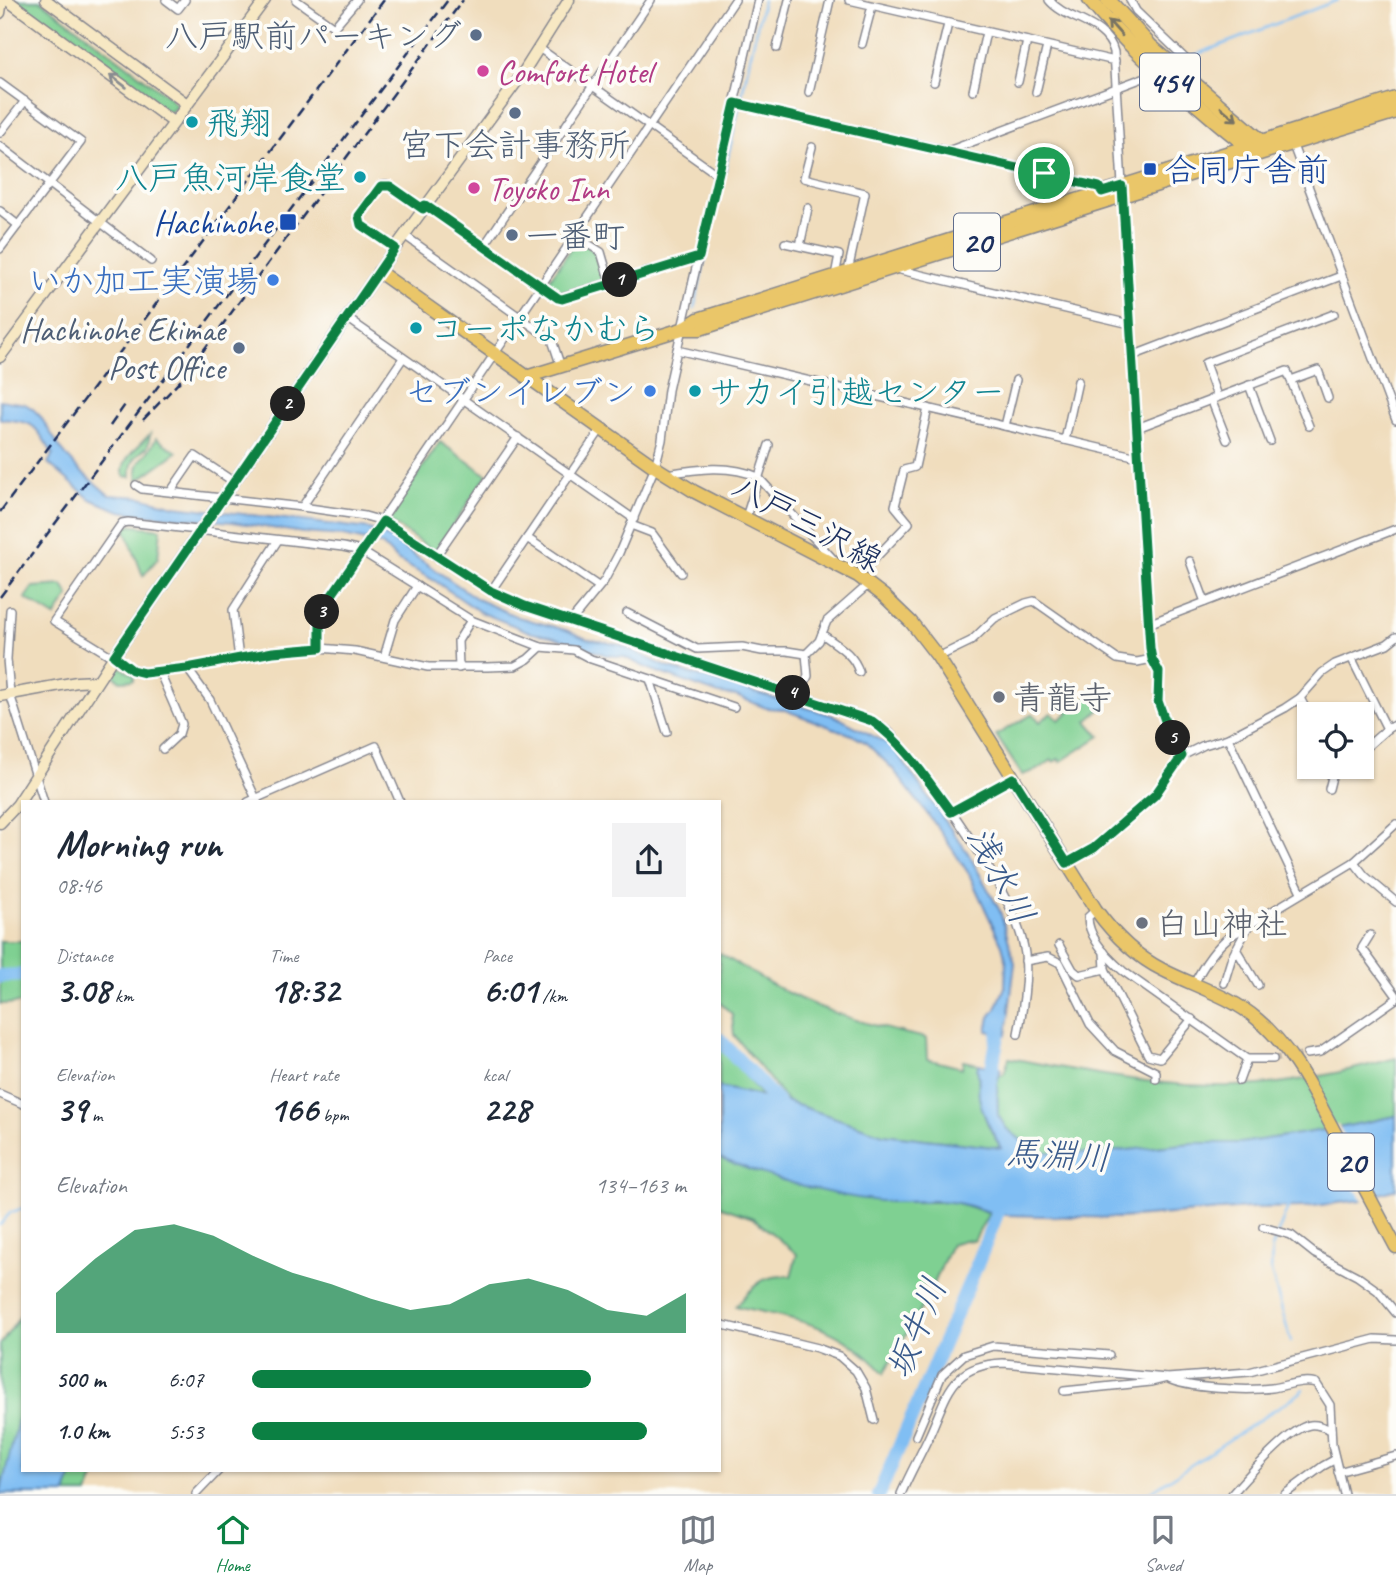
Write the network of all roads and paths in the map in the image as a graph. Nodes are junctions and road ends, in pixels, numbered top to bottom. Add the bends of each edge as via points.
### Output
1 (5, 0) edge
2 (46, 0) edge
3 (166, 0) edge
4 (185, 0) edge
5 (265, 0) edge
6 (296, 0) edge
7 (357, 0) edge
8 (569, 0) edge
9 (651, 0) edge
10 (734, 0) edge
11 (758, 0) edge
12 (789, 0) edge
13 (830, 0) edge
14 (849, 0) edge
15 (893, 0) edge
16 (1049, 0) edge
17 (1090, 0) edge
18 (1108, 0) edge
19 (1130, 0) edge
20 (870, 3) edge
21 (891, 10) junction
22 (0, 13) edge
23 (948, 23) junction
24 (986, 32) junction
25 (1027, 41) junction
26 (862, 44) dead end
27 (1046, 46) junction
28 (539, 48) junction
29 (777, 48) dead end
30 (1115, 61) junction
31 (1159, 72) junction
32 (1180, 73) junction
33 (934, 82) dead end
34 (1018, 82) dead end
35 (0, 83) edge
36 (593, 87) junction
37 (1116, 89) junction
38 (973, 91) dead end
39 (809, 92) dead end
40 (1036, 92) dead end
41 (1396, 99) edge
42 (25, 101) junction
43 (735, 103) junction
44 (187, 104) junction
45 (1396, 111) edge
46 (173, 122) junction
47 (649, 126) junction
48 (0, 133) edge
49 (1291, 138) junction
50 (0, 146) edge
51 (811, 147) dead end
52 (1256, 147) junction
53 (948, 151) junction
54 (718, 175) junction
55 (49, 183) junction
56 (1102, 192) junction
57 (1122, 192) junction
58 (424, 207) junction
59 (808, 208) dead end
60 (0, 212) edge
61 (100, 222) junction
62 (18, 225) junction
63 (404, 235) junction
64 (575, 236) junction
65 (785, 243) dead end
66 (484, 246) junction
67 (800, 246) junction
68 (395, 248) junction
69 (0, 249) edge
70 (699, 257) junction
71 (151, 261) dead end
72 (894, 268) junction
73 (848, 271) junction
74 (379, 272) junction
75 (835, 276) junction
76 (1341, 276) junction
77 (610, 284) junction
78 (541, 287) junction
79 (1334, 314) dead end
80 (520, 317) junction
81 (347, 318) junction
82 (1130, 324) junction
83 (682, 329) junction
84 (677, 350) junction
85 (495, 355) junction
86 (1132, 356) junction
87 (0, 357) edge
88 (403, 358) junction
89 (561, 367) junction
90 (526, 377) junction
91 (1016, 380) dead end
92 (1291, 380) junction
93 (1078, 381) dead end
94 (1250, 385) junction
95 (1214, 397) junction
96 (1328, 398) dead end
97 (464, 401) junction
98 (928, 408) junction
99 (1396, 420) edge
100 (1005, 426) junction
101 (1309, 426) dead end
102 (1137, 428) junction
103 (601, 429) junction
104 (518, 438) junction
105 (1065, 440) junction
106 (1227, 440) dead end
107 (1270, 441) dead end
108 (769, 445) dead end
109 (1138, 457) junction
110 (661, 470) junction
111 (569, 474) junction
112 (758, 477) junction
113 (234, 482) junction
114 (136, 485) dead end
115 (171, 491) junction
116 (223, 499) junction
117 (302, 507) junction
118 (746, 517) junction
119 (383, 521) junction
120 (633, 522) junction
121 (202, 528) junction
122 (1396, 529) edge
123 (527, 538) junction
124 (278, 540) junction
125 (362, 549) junction
126 (436, 556) junction
127 (1190, 561) dead end
128 (839, 565) junction
129 (681, 573) dead end
130 (858, 576) junction
131 (869, 584) junction
132 (417, 586) junction
133 (598, 586) junction
134 (491, 591) junction
135 (1205, 602) junction
136 (10, 610) dead end
137 (627, 613) dead end
138 (471, 620) junction
139 (572, 620) junction
140 (1148, 624) junction
141 (822, 635) junction
142 (1396, 637) edge
143 (541, 647) junction
144 (320, 648) junction
145 (806, 654) junction
146 (114, 656) junction
147 (384, 657) junction
148 (938, 657) junction
149 (239, 659) junction
150 (1152, 659) junction
151 (1352, 659) junction
152 (187, 668) junction
153 (459, 668) junction
154 (159, 671) junction
155 (859, 672) dead end
156 (650, 679) junction
157 (97, 681) junction
158 (5, 695) edge
159 (799, 695) junction
160 (1300, 698) junction
161 (1302, 702) edge
162 (734, 707) dead end
163 (1396, 724) edge
164 (1387, 729) junction
165 (667, 732) dead end
166 (1228, 738) junction
167 (1374, 740) edge
168 (163, 749) dead end
169 (1182, 756) junction
170 (35, 777) junction
171 (1013, 778) junction
172 (1332, 779) edge
173 (1329, 789) dead end
174 (43, 800) edge
175 (253, 800) edge
176 (399, 800) edge
177 (951, 812) junction
178 (0, 823) edge
179 (1396, 824) edge
180 (1354, 862) junction
181 (1067, 863) junction
182 (1301, 892) junction
183 (1396, 902) edge
184 (1096, 910) junction
185 (1250, 924) junction
186 (1370, 935) dead end
187 (1059, 945) dead end
188 (1236, 949) junction
189 (1104, 952) junction
190 (1025, 961) junction
191 (1105, 969) junction
192 (1224, 983) dead end
193 (1194, 984) junction
194 (1258, 985) dead end
195 (1396, 997) edge
196 (1192, 1019) junction
197 (1018, 1034) dead end
198 (1307, 1054) tunnel mouth
199 (1247, 1059) junction
200 (1273, 1059) tunnel mouth
201 (1156, 1079) dead end
202 (1240, 1081) dead end
203 (0, 1094) edge
204 (21, 1103) edge
205 (1263, 1227) dead end
206 (1396, 1247) edge
207 (1396, 1313) edge
208 (721, 1324) edge
209 (1396, 1340) edge
210 (1109, 1355) dead end
211 (1167, 1378) junction
212 (1064, 1391) dead end
213 (874, 1420) dead end
214 (1331, 1430) junction
215 (916, 1436) dead end
216 (1396, 1456) edge
217 (1335, 1460) junction
218 (217, 1472) edge
219 (1338, 1472) junction
220 (196, 1494) edge
221 (901, 1494) edge
222 (1232, 1494) edge
223 (1285, 1494) edge
224 (1344, 1494) edge

1 - 22 street
46 -> 1 street
2 - 44 street
3 - 4 street via 178,9
5 - 44 street
6 - 7 street via 334,27
8 - 28 street
9 - 36 street
10 - 47 street
11 - 43 street
12 - 29 street
13 - 39 street
14 - 20 street
15 - 21 street
16 - 30 street via 1097,29 1113,46
31 -> 17 highway, 454
18 - 32 highway, 454
19 - 32 street via 1192,65
20 - 21 street
20 - 26 street
21 - 23 street
23 - 24 street
23 - 33 street
24 - 25 street
24 - 38 street
25 - 27 street
25 - 34 street
27 - 30 street
27 - 40 street
28 - 36 street
28 - 58 street
30 - 37 street
31 - 37 street
31 - 52 highway, 454
32 -> 52 highway, 454
35 - 42 street
36 - 47 street
36 - 66 street
37 - 53 street
37 - 57 street
41 - 49 highway
42 - 48 street
42 - 55 street via 81,142
43 - 53 street
43 - 54 street
44 - 46 street
45 - 49 highway
46 - 61 street
47 - 54 street
47 - 64 street
49 - 52 highway
49 - 76 street
50 - 55 street
51 - 73 street via 804,178 865,193
52 - 57 main road, 20
53 - 56 street via 1099,187
54 - 70 street
55 - 61 street
55 - 62 street
56 - 57 main road, 20
56 - 73 main road, 20
57 - 72 main road, 20
57 - 82 street
58 - 63 street
58 - 66 street
58 - 68 street via 386,184 359,216 361,225
59 - 67 street
60 - 62 street
61 - 71 street
61 - 87 street
62 - 69 street
63 - 68 street
63 - 80 street
64 - 77 street via 601,252
64 - 78 street
65 - 67 street
66 - 78 street
67 - 75 street via 839,256
68 - 74 street
70 - 77 street
70 - 83 street
72 - 82 street
72 - 83 main road, 20 via 700,329
73 - 75 main road, 20
74 - 81 street
74 - 85 main road, 八戸三沢線 / 20
75 - 83 main road, 20 via 698,319
76 - 86 street
76 - 99 street
77 - 78 street via 562,299
78 - 80 street
79 - 95 street via 1205,363
80 - 85 street
80 - 89 street via 552,340
81 - 88 street
81 - 113 street
82 - 86 street
83 - 84 street
83 - 89 main road, 20
84 - 98 street
84 - 110 street via 668,390
85 - 90 main road, 八戸三沢線 / 20
85 - 97 street
86 - 102 street
88 - 97 street
88 - 117 street
89 - 90 main road, 20
90 - 103 main road, 八戸三沢線 / 20
91 - 100 street
92 - 94 street via 1287,371
92 - 96 street via 1318,370
92 - 101 street
93 - 105 street
94 - 95 street
94 - 107 street
95 - 102 street
95 - 106 street
97 - 104 street
97 - 119 street
98 - 100 street
98 - 130 street via 915,467 904,470 895,506 909,523
100 - 105 street
102 - 109 street
103 - 110 main road, 八戸三沢線 / 20
103 - 111 street
104 - 111 street
104 - 126 street
105 - 109 street
108 - 112 street
109 - 140 street
110 - 112 street via 728,468
110 - 118 main road, 八戸三沢線 / 20
110 - 120 street
111 - 120 street
111 - 123 street
112 - 118 street
112 - 128 street
113 - 115 street via 195,456
113 - 116 street
114 - 115 street
115 - 116 street
116 - 117 street
116 - 121 street
117 - 119 street
118 - 128 main road, 八戸三沢線 / 20
119 - 125 street
119 - 126 street
120 - 129 street via 652,533
120 - 133 street
121 - 124 street
121 - 146 street
121 - 146 street via 122,523 54,621
122 - 135 street
123 - 133 street
123 - 134 street
124 - 125 street
124 - 149 street via 233,610
125 - 132 street
125 - 144 street via 320,616
126 - 134 street
127 - 135 street
128 - 130 main road, 八戸三沢線 / 20
130 - 131 main road, 八戸三沢線 / 20
131 - 141 street via 827,621
131 - 148 main road, 八戸三沢線 / 20 via 911,622
132 - 138 street
132 - 147 street via 395,621
133 - 139 street
134 - 139 street
135 - 140 street
136 - 158 street
137 - 145 street via 697,649 742,647
138 - 143 street
138 - 153 street via 458,641
139 - 159 street
140 - 150 street
141 - 145 street
141 - 155 street via 844,649
142 - 151 street
143 - 153 street via 515,666
143 - 156 street via 574,650
144 - 147 street
144 - 149 street
145 - 159 street via 808,676
146 - 154 street via 132,670
146 - 157 street
147 - 153 street via 428,667
148 - 150 street via 971,641 995,618 1034,601 1117,659
148 - 171 main road, 八戸三沢線 / 20
149 - 152 street
150 - 169 street via 1159,672 1158,701
151 - 160 street via 1322,673
151 - 164 street
152 - 154 street
152 - 175 street via 210,700
154 - 168 street via 182,724 179,734
156 - 162 street
156 - 165 street
157 - 158 street
157 - 170 street
158 - 170 street
159 - 177 street via 872,721 890,733
160 - 161 street
160 - 166 street
163 - 164 street
164 - 167 street
166 - 169 street
166 - 182 street
169 - 181 street via 1155,795 1094,848
170 - 174 street
170 - 178 street
171 - 177 street
171 - 181 main road, 八戸三沢線 / 20
172 - 173 street
175 - 176 street via 376,746
177 - 190 street via 993,877 1023,943
179 - 180 street
180 - 182 street
180 - 183 street
181 - 184 main road, 八戸三沢線 / 20
182 - 185 street
184 - 189 street via 1088,917 1089,927
184 - 193 main road, 八戸三沢線 / 20 via 1124,944
185 - 188 street
185 - 193 street via 1217,946
186 - 195 street via 1362,948
187 - 191 street via 1079,975
188 - 192 street
188 - 194 street
189 - 191 street
189 - 196 street via 1123,971
190 - 197 street
190 - 201 street via 1048,957 1060,963 1090,1024 1115,1051 1156,1072
191 - 196 street via 1148,1055 1160,1059
193 - 206 main road, 八戸三沢線 / 20 via 1241,1007 1282,1044
195 - 198 street via 1320,1052
196 - 199 street
199 - 200 street
199 - 202 street
203 - 204 street
205 - 207 street via 1291,1235 1357,1276 1378,1291
208 - 213 street via 839,1356 866,1388
209 - 211 street via 1375,1339 1248,1372
210 - 215 street via 993,1346 964,1355 942,1375
211 - 212 street
211 - 214 street via 1231,1389 1316,1383 1329,1405
211 - 221 street via 1003,1363 973,1368 956,1381 942,1402
214 - 217 street
214 - 222 street via 1315,1425 1301,1428
216 - 219 street
217 - 219 street
217 - 223 street
218 - 220 street
219 - 224 street

